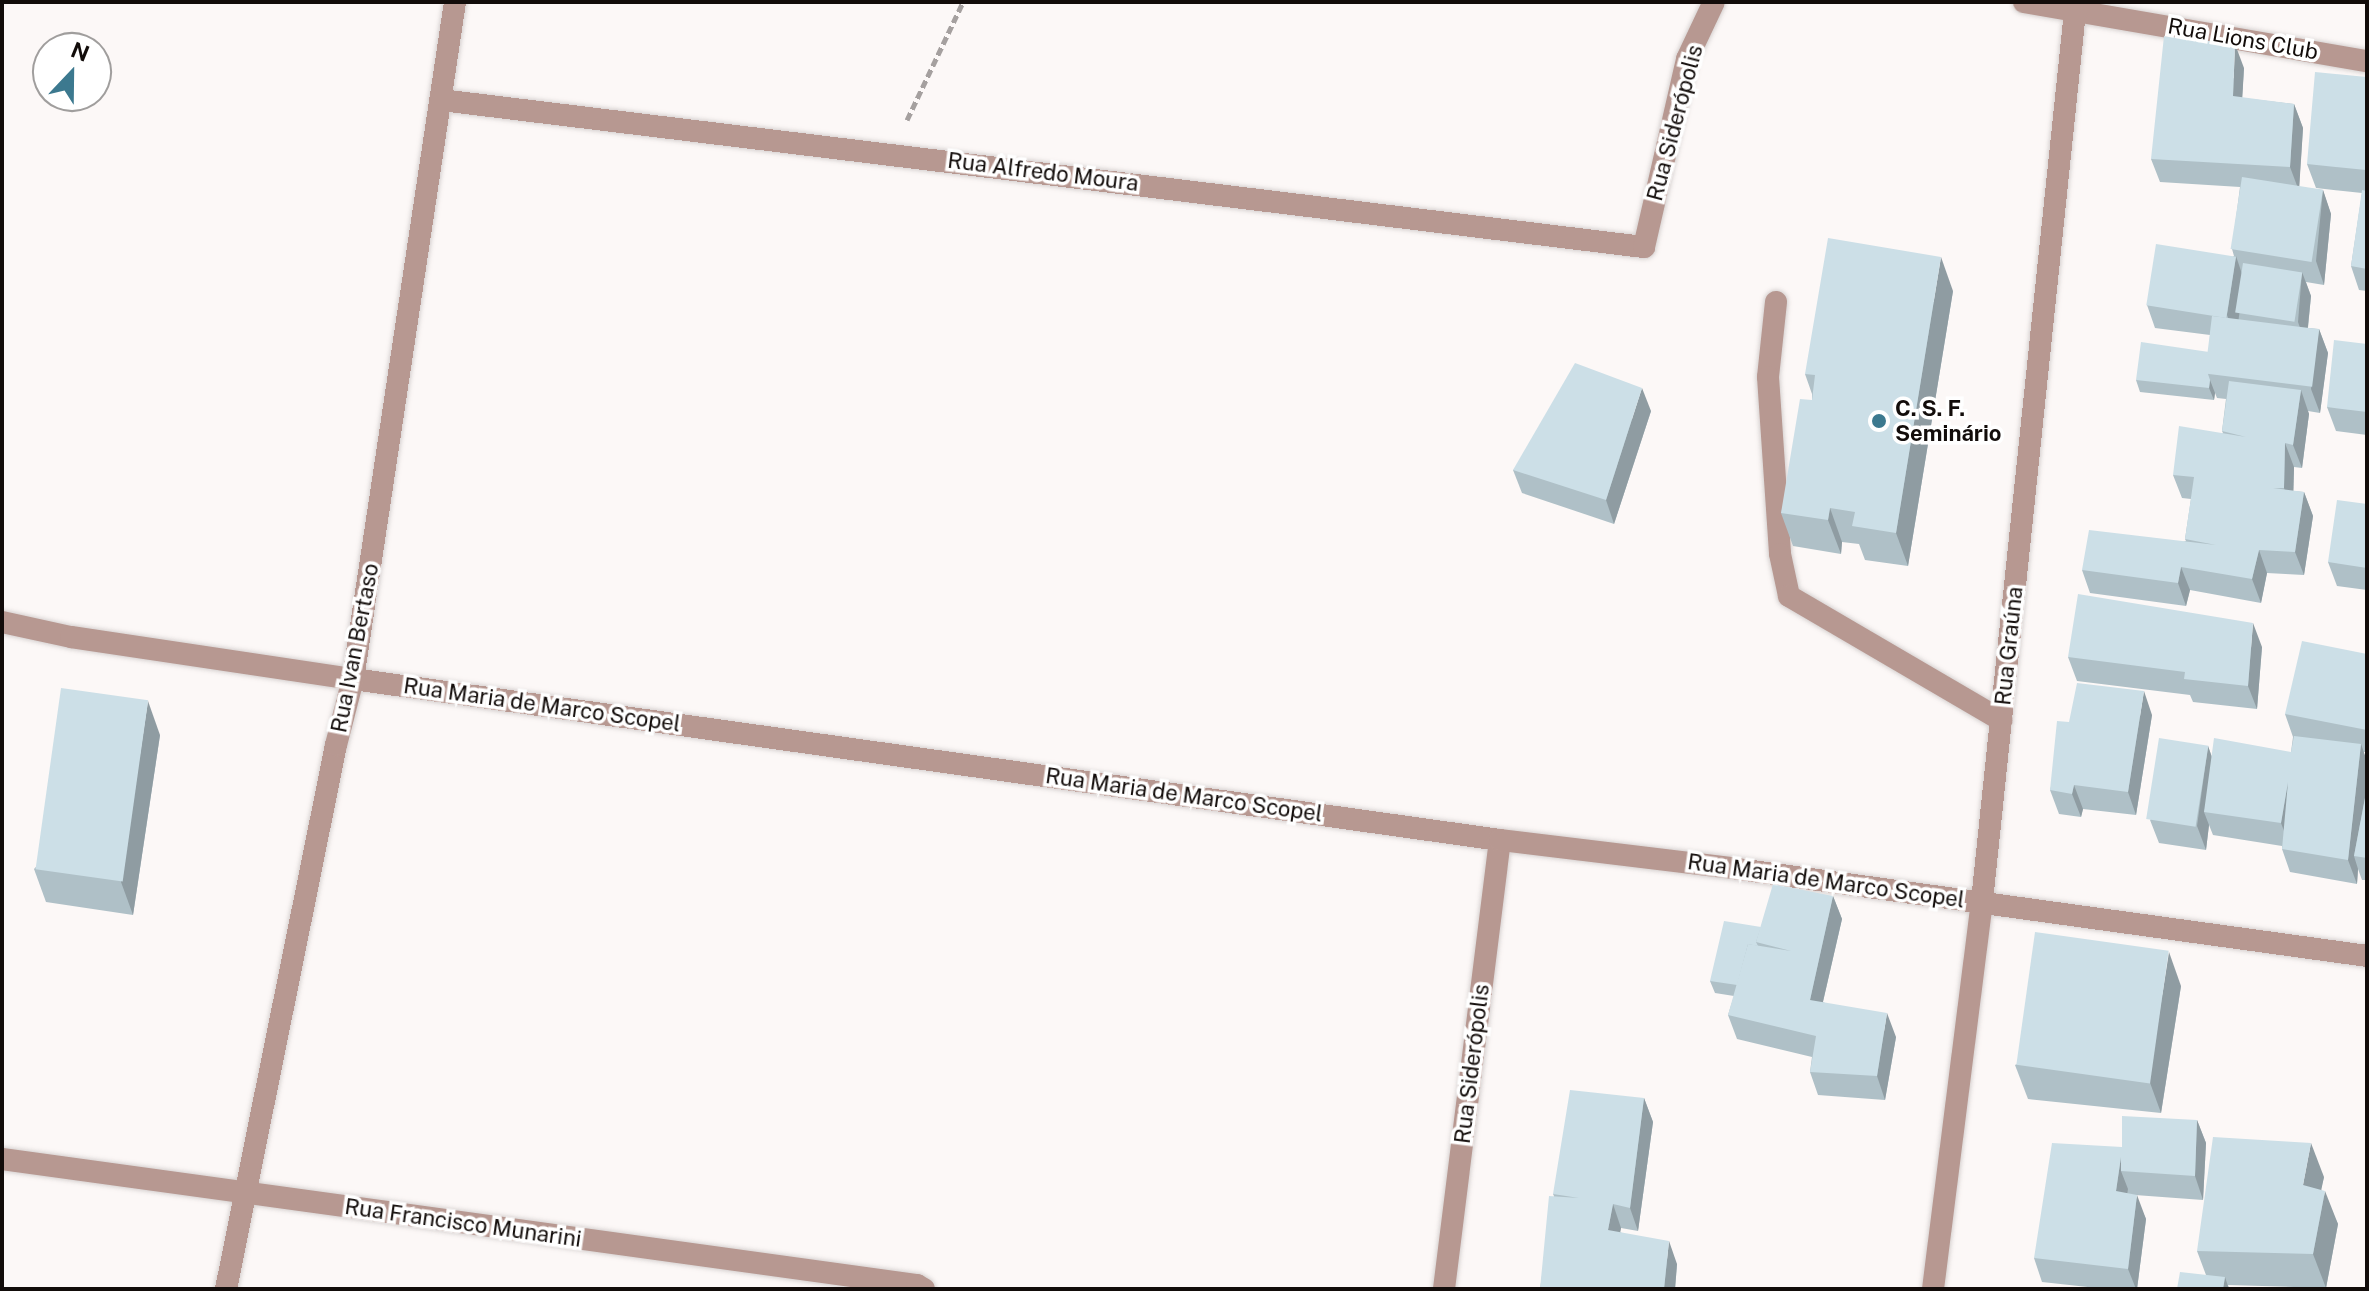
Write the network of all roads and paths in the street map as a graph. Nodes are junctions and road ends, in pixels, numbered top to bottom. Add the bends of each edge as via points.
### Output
1 (455, 2) edge
2 (963, 2) edge
3 (1714, 2) edge
4 (2024, 2) edge
5 (2076, 6) edge
6 (2367, 61) edge
7 (441, 100) junction
8 (891, 154) junction
9 (1644, 247) joint
10 (1776, 302) dead end
11 (2, 622) edge
12 (353, 679) junction
13 (2001, 720) junction
14 (1500, 840) junction
15 (1982, 901) junction
16 (2367, 956) edge
17 (2, 1159) edge
18 (244, 1193) junction
19 (226, 1289) edge
20 (924, 1289) edge
21 (1444, 1289) edge
22 (1933, 1289) edge

1 - 7 street, Rua Ivan Bertaso
2 - 8 path
3 - 9 street, Rua Siderópolis via 1687,59
4 - 5 street, Rua Lions Club
5 - 6 street, Rua Lions Club
5 - 13 street, Rua Graúna
7 - 8 street, Rua Alfredo Moura
7 - 12 street, Rua Ivan Bertaso
8 - 9 street, Rua Alfredo Moura
10 - 13 street via 1768,377 1780,554 1789,596
11 - 12 street, Rua Maria de Marco Scopel
12 - 14 street, Rua Maria de Marco Scopel
12 - 18 street, Rua Ivan Bertaso
13 - 15 street, Rua Graúna
14 - 15 street, Rua Maria de Marco Scopel
14 - 21 street, Rua Siderópolis
15 - 16 street, Rua Maria de Marco Scopel
15 - 22 street, Rua Graúna
17 - 18 street, Rua Francisco Munarini
18 - 19 street, Rua Ivan Bertaso
18 - 20 street, Rua Francisco Munarini

